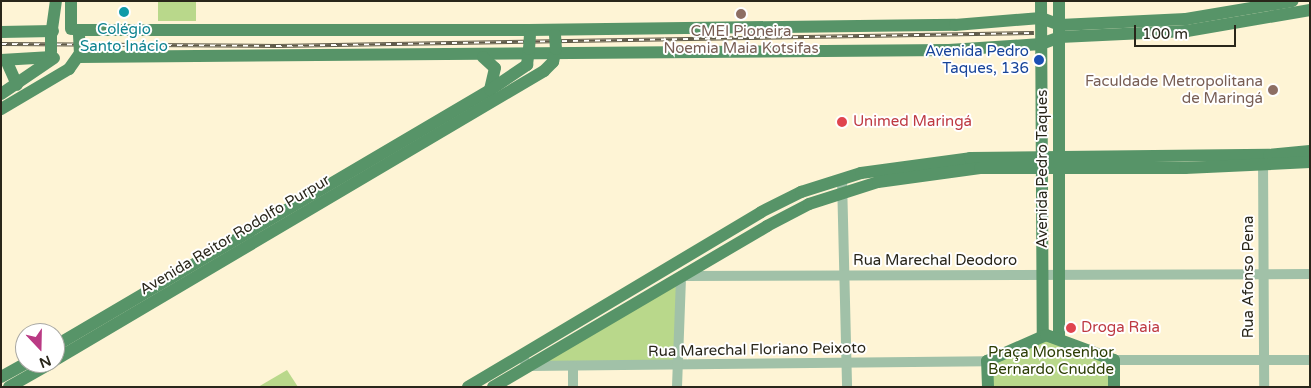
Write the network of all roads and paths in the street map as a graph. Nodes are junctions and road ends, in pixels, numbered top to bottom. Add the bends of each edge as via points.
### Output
1 (56, 1) edge
2 (71, 1) edge
3 (1041, 1) edge
4 (1059, 1) edge
5 (1292, 1) edge
6 (1310, 10) edge
7 (1041, 18) junction
8 (1186, 25) junction
9 (75, 31) junction
10 (1060, 31) junction
11 (1, 32) edge
12 (53, 32) junction
13 (554, 32) junction
14 (531, 43) junction
15 (1041, 44) junction
16 (555, 52) junction
17 (52, 56) junction
18 (78, 56) junction
19 (483, 56) junction
20 (4, 60) edge
21 (17, 85) junction
22 (490, 90) junction
23 (1, 94) edge
24 (1, 108) edge
25 (429, 132) junction
26 (1310, 151) edge
27 (1041, 161) junction
28 (1060, 161) junction
29 (1264, 161) junction
30 (1310, 162) edge
31 (844, 185) junction
32 (673, 264) junction
33 (1263, 274) junction
34 (1310, 274) edge
35 (1044, 275) junction
36 (1060, 275) junction
37 (681, 276) junction
38 (846, 276) junction
39 (1043, 335) junction
40 (1059, 336) junction
41 (71, 344) junction
42 (65, 345) edge
43 (65, 350) edge
44 (1114, 360) junction
45 (1310, 360) edge
46 (525, 361) junction
47 (1264, 361) junction
48 (987, 362) junction
49 (847, 364) junction
50 (573, 366) junction
51 (678, 366) junction
52 (15, 371) edge
53 (22, 373) edge
54 (1, 377) edge
55 (9, 387) edge
56 (468, 387) edge
57 (493, 387) edge
58 (573, 387) edge
59 (677, 387) edge
60 (847, 387) edge
61 (988, 387) edge
62 (1114, 387) edge
63 (1264, 387) edge

1 - 12 main road
2 - 9 main road
3 - 7 main road, Avenida Pedro Taques
4 - 10 main road, Avenida Pedro Taques
5 - 8 main road
6 - 8 main road
7 - 10 main road
7 - 13 main road via 955,24
7 - 15 main road, Avenida Pedro Taques
8 - 10 main road
9 - 12 main road
9 - 14 main road
9 - 18 main road, bridge
10 - 15 main road
10 - 28 main road, Avenida Pedro Taques
11 - 12 main road
12 - 17 main road, bridge
13 - 14 main road
13 - 16 main road, bridge
14 - 16 main road
14 - 19 main road
14 - 22 main road via 527,65
15 - 16 main road
15 - 27 main road, Avenida Pedro Taques
16 - 25 main road via 544,71
17 - 18 main road
17 - 20 main road
17 - 21 main road
18 - 19 main road
18 - 24 main road via 68,69
19 - 22 main road via 495,68
20 - 21 main road
21 - 23 main road
22 - 25 main road
25 - 41 main road, Avenida Reitor Rodolfo Purpur
26 - 29 main road
27 - 28 main road
27 - 31 main road via 912,163
27 - 35 main road, Avenida Pedro Taques
28 - 29 main road
28 - 36 main road, Avenida Pedro Taques
29 - 30 main road
29 - 33 street, Rua Afonso Pena
31 - 32 main road via 761,212
31 - 37 main road
31 - 38 street
32 - 37 street
32 - 46 main road
33 - 34 street, Rua Marechal Deodoro
33 - 36 street, Rua Marechal Deodoro
33 - 47 street, Rua Afonso Pena
35 - 36 street, Rua Marechal Deodoro
35 - 38 street, Rua Marechal Deodoro
35 - 39 main road, Avenida Pedro Taques
36 - 40 main road, Avenida Pedro Taques
37 - 38 street, Rua Marechal Deodoro
37 - 46 main road
37 - 51 street
38 - 49 street
39 - 40 main road
39 - 48 main road
40 - 44 main road
41 - 42 main road, Avenida Reitor Rodolfo Purpur
41 - 43 main road, Avenida Reitor Rodolfo Purpur
44 - 47 street
44 - 62 main road
45 - 47 street
46 - 50 street, Rua Marechal Floriano Peixoto
46 - 56 main road
46 - 57 main road
47 - 63 street, Rua Afonso Pena
48 - 49 street, Rua Marechal Floriano Peixoto
48 - 61 main road
49 - 51 street, Rua Marechal Floriano Peixoto
49 - 60 street
50 - 51 street, Rua Marechal Floriano Peixoto
50 - 58 street
51 - 59 street
52 - 54 main road
53 - 55 main road

